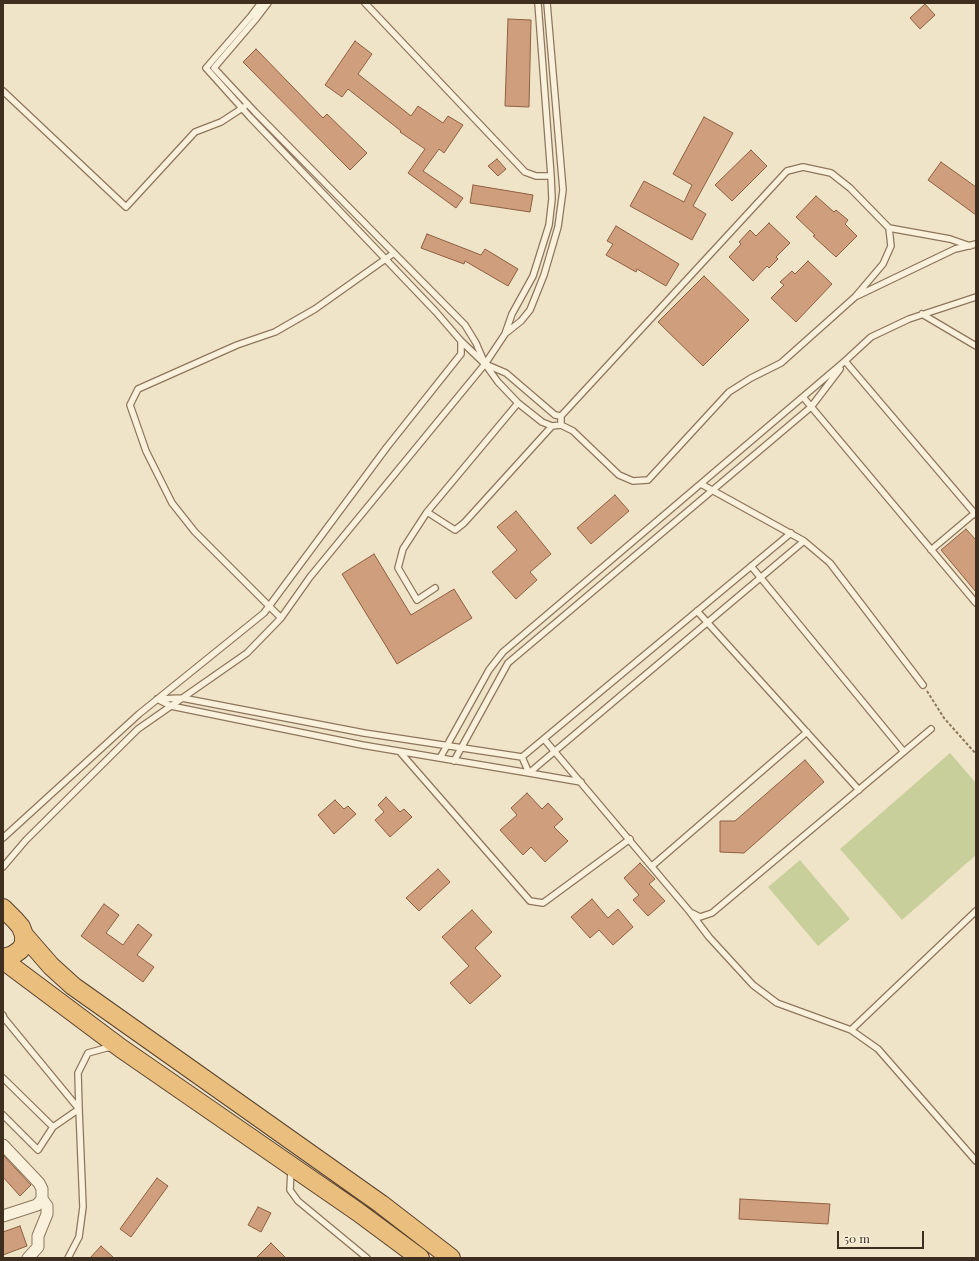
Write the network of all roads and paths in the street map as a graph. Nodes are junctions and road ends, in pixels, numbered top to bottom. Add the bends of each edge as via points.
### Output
1 (261, 3) edge
2 (268, 3) edge
3 (365, 3) edge
4 (538, 3) edge
5 (547, 3) edge
6 (3, 91) edge
7 (247, 104) junction
8 (242, 109) junction
9 (551, 176) junction
10 (889, 228) junction
11 (973, 245) edge
12 (394, 253) junction
13 (386, 260) junction
14 (854, 297) junction
15 (976, 297) edge
16 (922, 314) junction
17 (505, 334) junction
18 (461, 341) junction
19 (976, 346) edge
20 (845, 361) junction
21 (485, 364) junction
22 (803, 397) junction
23 (518, 403) junction
24 (811, 407) junction
25 (561, 416) junction
26 (561, 425) junction
27 (552, 426) junction
28 (700, 484) junction
29 (713, 490) junction
30 (428, 512) junction
31 (975, 513) edge
32 (791, 533) junction
33 (804, 541) junction
34 (932, 550) junction
35 (751, 566) junction
36 (761, 578) junction
37 (434, 588) dead end
38 (976, 604) edge
39 (269, 606) junction
40 (698, 611) junction
41 (282, 618) junction
42 (708, 622) junction
43 (922, 685) joint
44 (182, 698) junction
45 (157, 700) junction
46 (171, 706) junction
47 (931, 729) dead end
48 (807, 732) junction
49 (544, 739) junction
50 (447, 746) junction
51 (461, 748) junction
52 (555, 751) junction
53 (400, 752) junction
54 (904, 752) junction
55 (976, 754) edge
56 (522, 757) junction
57 (440, 758) junction
58 (454, 761) junction
59 (529, 773) junction
60 (581, 782) junction
61 (859, 790) junction
62 (3, 838) edge
63 (630, 839) junction
64 (652, 866) junction
65 (3, 867) edge
66 (3, 908) edge
67 (976, 911) edge
68 (690, 912) junction
69 (24, 935) junction
70 (3, 959) edge
71 (3, 1015) edge
72 (850, 1030) junction
73 (122, 1048) junction
74 (3, 1078) edge
75 (79, 1109) junction
76 (3, 1115) edge
77 (54, 1127) junction
78 (3, 1145) edge
79 (976, 1161) edge
80 (291, 1166) junction
81 (42, 1199) junction
82 (3, 1216) edge
83 (28, 1258) edge
84 (68, 1258) edge
85 (367, 1258) edge
86 (420, 1258) edge
87 (451, 1258) edge

1 - 8 lane via 206,68
2 - 7 lane via 214,68
3 - 9 lane via 525,172 536,176
4 - 9 lane
5 - 17 lane via 563,190 558,227 544,275 530,310
6 - 8 lane via 126,207 195,132 221,122
7 - 8 lane
7 - 12 lane
8 - 13 lane
9 - 17 lane via 552,199 543,249
10 - 11 lane
10 - 14 lane via 891,246 882,264
10 - 25 lane via 850,188 831,173 803,167 787,171
11 - 14 lane via 954,249
12 - 13 lane
12 - 21 lane via 465,325
13 - 18 lane
13 - 39 lane via 315,309 274,332 237,345 138,389 130,406 146,451 172,503 195,532
14 - 26 lane via 781,363 729,392 648,480 633,481 619,476 573,431
15 - 16 lane
16 - 19 lane
16 - 20 lane via 871,337
17 - 21 lane
18 - 21 lane
18 - 39 lane via 461,354 387,447
20 - 22 lane
20 - 24 lane
20 - 31 lane
21 - 23 lane
21 - 25 lane via 506,373 555,415
21 - 41 lane via 310,577
22 - 24 lane
22 - 28 lane
23 - 27 lane via 542,422
23 - 30 lane
24 - 29 lane
24 - 34 lane
25 - 26 lane
26 - 27 lane
27 - 30 lane via 455,530
28 - 29 lane
28 - 50 lane via 503,652 489,670
29 - 32 lane
29 - 51 lane via 508,664
30 - 37 lane via 403,549 398,568 417,600
31 - 34 lane
32 - 33 lane
32 - 35 lane
33 - 36 lane
33 - 43 lane via 830,563
34 - 38 lane
35 - 36 lane
35 - 40 lane
36 - 42 lane
36 - 54 lane
39 - 41 lane
39 - 45 lane via 264,613
40 - 42 lane
40 - 49 lane
41 - 44 lane via 247,653
42 - 48 lane
42 - 52 lane
43 - 55 path via 944,718
44 - 45 lane
44 - 46 lane
44 - 50 lane via 364,733
45 - 46 lane
45 - 62 lane
46 - 53 lane
46 - 65 lane via 138,729 26,840
47 - 54 lane
48 - 61 lane
48 - 64 lane
49 - 52 lane
49 - 56 lane
50 - 51 lane
50 - 57 lane
51 - 56 lane
51 - 58 lane
52 - 59 lane
52 - 60 lane
53 - 57 lane
53 - 63 lane via 530,900 543,903
54 - 61 lane
56 - 59 lane
57 - 58 lane
58 - 59 lane
59 - 60 lane
60 - 63 lane
61 - 68 lane via 712,913 700,917
63 - 64 lane
64 - 68 lane
66 - 69 highway via 21,927
67 - 72 lane
68 - 72 lane via 753,985 777,1003
69 - 70 highway via 24,944 20,950
69 - 87 highway via 72,986 381,1204
70 - 73 highway
71 - 75 lane
72 - 79 lane via 878,1049
73 - 75 lane via 106,1048 88,1054 78,1073
73 - 80 highway
74 - 77 lane
75 - 77 lane
75 - 84 lane via 83,1207 79,1237
76 - 77 lane via 38,1150
78 - 81 street via 39,1183 42,1188
80 - 85 lane via 290,1190 298,1201
80 - 86 highway
81 - 82 street via 37,1205
81 - 83 street via 47,1206 47,1214 38,1236 38,1247

